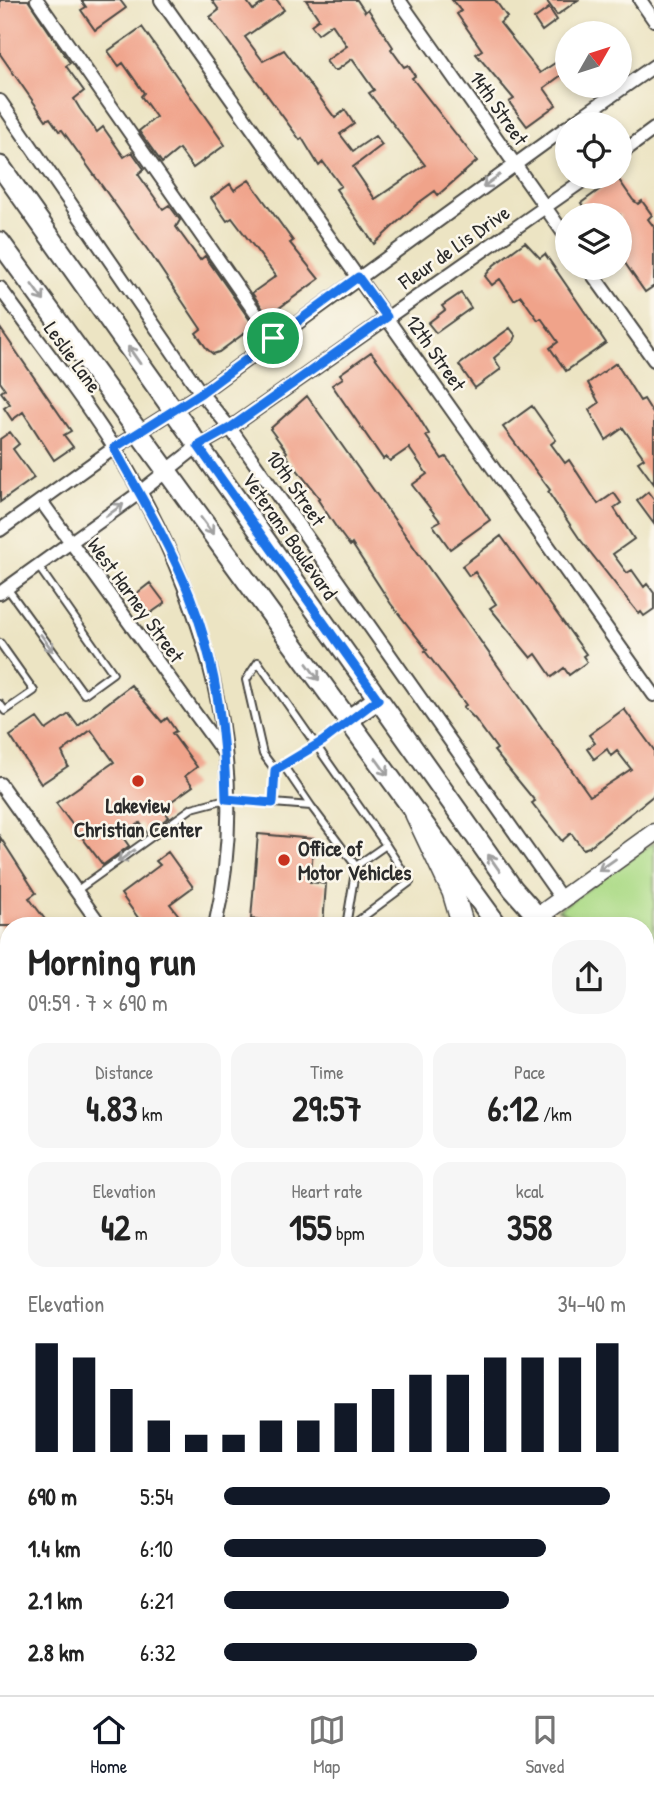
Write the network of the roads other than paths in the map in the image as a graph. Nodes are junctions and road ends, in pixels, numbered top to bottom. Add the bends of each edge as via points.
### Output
1 (37, 0) edge
2 (161, 0) edge
3 (399, 0) edge
4 (640, 0) edge
5 (654, 20) edge
6 (654, 66) edge
7 (0, 101) edge
8 (588, 112) edge
9 (654, 129) edge
10 (555, 136) edge
11 (632, 145) edge
12 (515, 164) junction
13 (0, 166) edge
14 (571, 189) edge
15 (545, 207) junction
16 (555, 221) edge
17 (0, 242) edge
18 (358, 277) junction
19 (597, 280) edge
20 (0, 288) edge
21 (387, 317) junction
22 (273, 338) junction
23 (654, 360) edge
24 (201, 393) junction
25 (174, 411) junction
26 (230, 428) junction
27 (140, 433) junction
28 (198, 446) junction
29 (114, 448) junction
30 (167, 471) junction
31 (139, 493) junction
32 (41, 501) junction
33 (0, 530) edge
34 (70, 543) junction
35 (38, 566) junction
36 (2, 586) edge
37 (0, 643) edge
38 (654, 695) edge
39 (378, 699) junction
40 (0, 704) edge
41 (348, 720) junction
42 (318, 745) junction
43 (226, 755) junction
44 (283, 765) junction
45 (275, 770) junction
46 (0, 784) edge
47 (226, 799) junction
48 (273, 803) junction
49 (312, 806) junction
50 (416, 814) junction
51 (654, 833) edge
52 (386, 845) junction
53 (356, 866) junction
54 (76, 891) junction
55 (561, 898) junction
56 (95, 917) edge
57 (216, 917) edge
58 (350, 917) edge
59 (361, 917) edge
60 (460, 917) edge
61 (491, 917) edge
62 (534, 917) edge
63 (543, 917) edge

1 - 22 street
2 - 18 street, 12th Street
3 - 12 street, 14th Street
4 - 5 street
6 - 8 street
7 - 24 street, 10th Street
9 - 11 street
10 - 12 street, Fleur de Lis Drive
12 - 15 street, 14th Street
12 -> 18 street, Fleur de Lis Drive
25 -> 13 main road, Veterans Boulevard
14 - 15 street, Fleur de Lis Drive
15 - 16 street, 14th Street
15 - 21 street, Fleur de Lis Drive
17 -> 27 main road
18 - 21 street, 12th Street
18 - 22 street, Fleur de Lis Drive
19 - 23 street
20 - 29 street, Leslie Lane
21 - 26 street, Fleur de Lis Drive
21 - 38 street, 12th Street
22 - 24 street, Fleur de Lis Drive
24 - 25 street, Fleur de Lis Drive
24 - 26 street, 10th Street
25 - 27 street, Fleur de Lis Drive
25 - 28 main road, Veterans Boulevard
26 - 28 street, Fleur de Lis Drive
26 - 55 street, 10th Street
27 - 29 street, Fleur de Lis Drive
27 - 30 main road
28 - 30 street, Fleur de Lis Drive
28 - 39 main road, Veterans Boulevard
29 - 31 street, Leslie Lane
29 - 32 street, Fleur de Lis Drive
30 - 31 street, Fleur de Lis Drive
30 -> 41 main road
34 -> 31 street, Fleur de Lis Drive
31 - 43 street, Leslie Lane via 190,596 211,661
32 - 33 street, Fleur de Lis Drive
32 - 34 street, West Harney Street
34 - 35 street, Fleur de Lis Drive
34 - 43 street, West Harney Street
35 - 36 street, Fleur de Lis Drive
36 -> 35 lane via 84,694 113,673
37 - 40 lane via 34,691 5,710
39 - 41 main road
62 -> 39 main road, Veterans Boulevard
41 - 42 lane
41 -> 50 main road
42 - 44 lane
42 - 45 lane via 258,662 246,680 263,754
42 - 52 lane
43 - 47 street, Leslie Lane
44 - 45 lane
44 - 49 lane
45 - 48 lane
46 - 54 street
47 - 48 lane
47 -> 54 lane via 192,808
47 - 57 street, Leslie Lane via 227,847
48 - 49 lane
49 - 53 lane
50 - 60 highway
50 - 61 main road
51 -> 55 main road
52 - 53 lane
52 - 59 lane via 410,882
53 - 58 lane
54 - 56 street
55 - 63 main road

